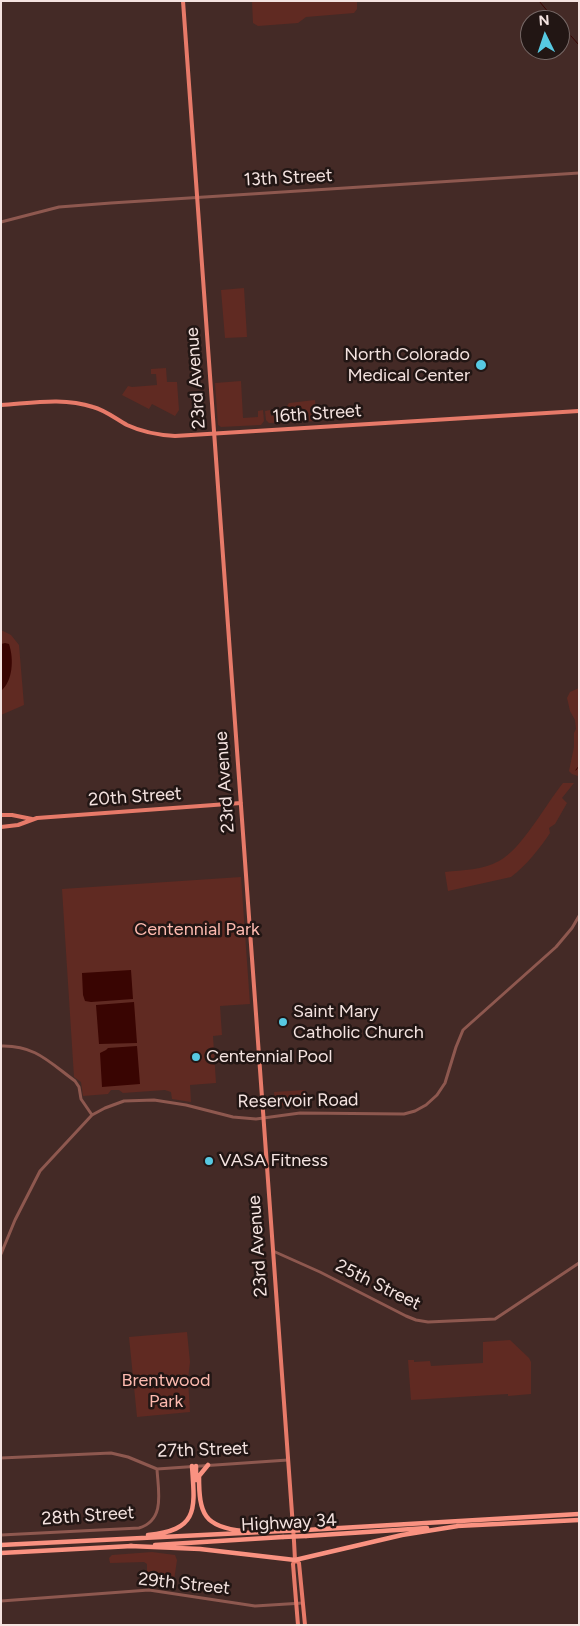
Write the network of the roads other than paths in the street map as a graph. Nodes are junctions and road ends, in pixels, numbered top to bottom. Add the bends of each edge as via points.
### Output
1 (183, 1) edge
2 (579, 173) edge
3 (197, 197) junction
4 (1, 222) edge
5 (1, 405) edge
6 (579, 411) edge
7 (214, 434) junction
8 (240, 803) junction
9 (1, 815) edge
10 (32, 819) junction
11 (1, 827) edge
12 (579, 916) edge
13 (1, 1046) edge
14 (92, 1115) junction
15 (263, 1119) junction
16 (272, 1251) junction
17 (1, 1254) edge
18 (579, 1263) edge
19 (1, 1458) edge
20 (288, 1460) junction
21 (208, 1465) junction
22 (194, 1466) junction
23 (156, 1469) junction
24 (199, 1491) junction
25 (579, 1514) edge
26 (579, 1520) edge
27 (458, 1526) junction
28 (256, 1532) junction
29 (282, 1534) junction
30 (1, 1535) edge
31 (135, 1538) junction
32 (1, 1545) edge
33 (130, 1546) junction
34 (1, 1553) edge
35 (295, 1560) junction
36 (1, 1601) edge
37 (296, 1603) junction
38 (304, 1603) junction
39 (298, 1625) edge
40 (305, 1625) edge

1 - 3 main road, 23rd Avenue
2 - 3 street, 13th Street
3 - 4 street, 13th Street via 59,207
3 - 7 main road, 23rd Avenue
5 - 7 main road, 16th Street via 75,402 102,410 148,433 175,436
6 - 7 main road, 16th Street
7 - 8 main road, 23rd Avenue
8 - 10 main road, 20th Street
8 - 15 main road, 23rd Avenue
9 - 10 main road, 20th Street
10 - 11 main road, 20th Street
12 - 15 street, Reservoir Road via 556,947 463,1030 445,1083 426,1104 404,1114 296,1113
13 - 14 street via 20,1046 31,1050 75,1081 81,1099
14 - 15 street, Reservoir Road via 124,1100 154,1100 233,1117
14 - 17 street, Reservoir Road via 40,1171
15 - 16 main road, 23rd Avenue
16 - 18 street, 25th Street via 416,1320 428,1322 494,1319
16 - 20 main road, 23rd Avenue
19 - 23 street, 27th Street via 110,1453
20 - 21 street, 27th Street
20 - 35 main road, 23rd Avenue
21 - 22 street, 27th Street
21 - 24 highway via 199,1474
22 - 23 street, 27th Street
22 - 24 highway
22 - 31 highway via 194,1504 188,1520 171,1532
23 - 30 street, 28th Street via 159,1506 155,1517 145,1526
24 - 28 highway via 206,1517 214,1525
25 - 29 highway, Highway 34, bridge
26 - 27 highway, Highway 34
27 - 29 highway, Highway 34, bridge via 306,1536
27 - 35 highway via 402,1535
28 - 29 highway, Highway 34
28 - 31 highway, Highway 34
29 - 33 highway, Highway 34
31 - 32 highway, Highway 34
33 - 34 highway, Highway 34
33 - 35 highway via 200,1549
35 - 37 main road, 23rd Avenue
35 - 38 main road, 23rd Avenue via 299,1563
36 - 37 street, 29th Street via 149,1590 252,1606
37 - 38 street, 29th Street
37 - 39 main road, 23rd Avenue
38 - 40 main road, 23rd Avenue

